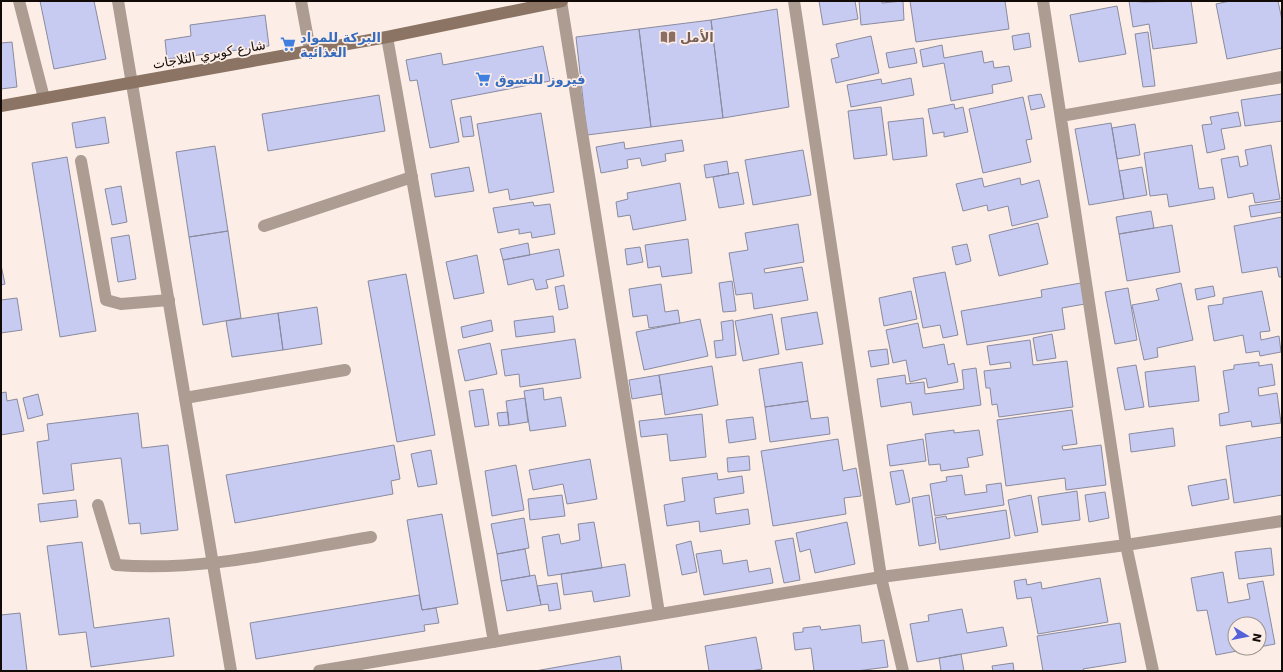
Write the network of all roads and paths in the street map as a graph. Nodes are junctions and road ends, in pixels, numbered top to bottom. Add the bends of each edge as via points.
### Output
1 (19, 1) edge
2 (118, 1) edge
3 (302, 1) edge
4 (562, 1) edge
5 (794, 1) edge
6 (1043, 1) edge
7 (387, 37) junction
8 (310, 50) junction
9 (1282, 77) edge
10 (132, 82) junction
11 (44, 98) junction
12 (1, 106) edge
13 (1061, 116) junction
14 (81, 161) dead end
15 (412, 177) junction
16 (264, 226) dead end
17 (169, 300) junction
18 (345, 370) dead end
19 (185, 398) junction
20 (98, 505) dead end
21 (1282, 521) edge
22 (371, 537) dead end
23 (1126, 545) junction
24 (213, 563) junction
25 (881, 577) junction
26 (659, 613) junction
27 (494, 642) junction
28 (231, 671) edge
29 (319, 671) edge
30 (903, 671) edge
31 (1153, 671) edge

1 - 11 street
2 - 10 street
3 - 8 street
4 - 7 main road, شارع كوبري الثلاجات
4 - 26 street
5 - 25 street
6 - 13 street
7 - 8 main road, شارع كوبري الثلاجات
7 - 15 street
8 - 10 main road, شارع كوبري الثلاجات
9 - 13 street
10 - 11 main road, شارع كوبري الثلاجات
10 - 17 street
11 - 12 main road, شارع كوبري الثلاجات
13 - 23 street
14 - 17 street via 106,300 121,304
15 - 16 street
15 - 27 street
17 - 19 street
18 - 19 street
19 - 24 street
20 - 24 street via 116,565 144,567
21 - 23 street
22 - 24 street
23 - 25 street
23 - 31 street
24 - 28 street
25 - 26 street
25 - 30 street
26 - 27 street
27 - 29 street

